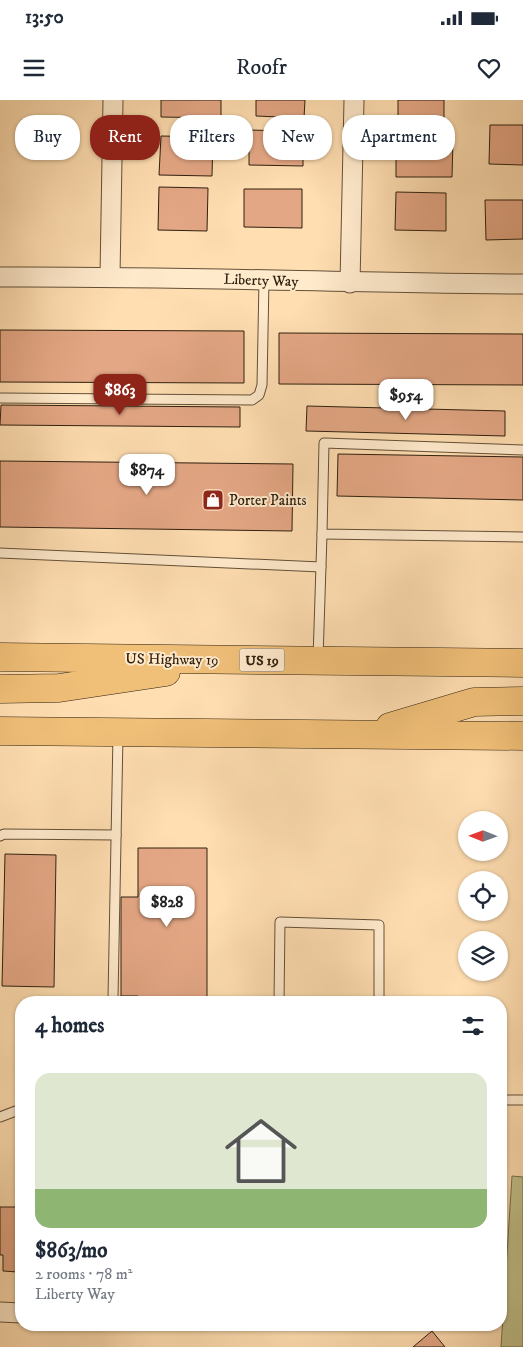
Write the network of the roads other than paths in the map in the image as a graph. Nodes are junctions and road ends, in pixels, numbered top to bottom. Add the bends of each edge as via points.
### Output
1 (113, 100) edge
2 (354, 100) edge
3 (110, 276) junction
4 (0, 277) edge
5 (264, 280) junction
6 (350, 283) junction
7 (523, 284) edge
8 (0, 398) edge
9 (523, 450) edge
10 (322, 534) junction
11 (523, 537) edge
12 (0, 553) edge
13 (321, 567) junction
14 (0, 657) edge
15 (252, 660) junction
16 (318, 660) junction
17 (523, 662) edge
18 (0, 689) edge
19 (523, 701) edge
20 (0, 731) edge
21 (118, 732) junction
22 (364, 735) junction
23 (523, 736) edge
24 (116, 835) junction
25 (0, 836) edge
26 (113, 996) edge
27 (279, 996) edge
28 (379, 996) edge
29 (507, 1100) edge
30 (523, 1100) edge
31 (15, 1111) edge
32 (0, 1117) edge
33 (0, 1312) edge
34 (15, 1312) edge

1 - 3 street
2 - 6 street
3 - 4 street, Liberty Way
3 - 5 street, Liberty Way
5 - 6 street, Liberty Way
5 - 8 lane via 262,385 259,395 252,400
6 - 7 street, Liberty Way
9 - 10 lane via 324,442
10 - 11 lane
10 - 13 lane
12 - 13 lane
13 - 16 lane
14 - 15 highway, US Highway 19 / US 19
15 - 16 highway, US Highway 19 / US 19
15 - 18 highway via 59,688
16 - 17 highway, US Highway 19 / US 19
19 - 22 highway via 474,702
20 - 21 highway
21 - 22 highway
21 - 24 lane
22 - 23 highway
24 - 25 lane
24 - 26 lane
27 - 28 lane via 280,922 379,925
29 - 30 lane
31 - 32 lane
33 - 34 street

